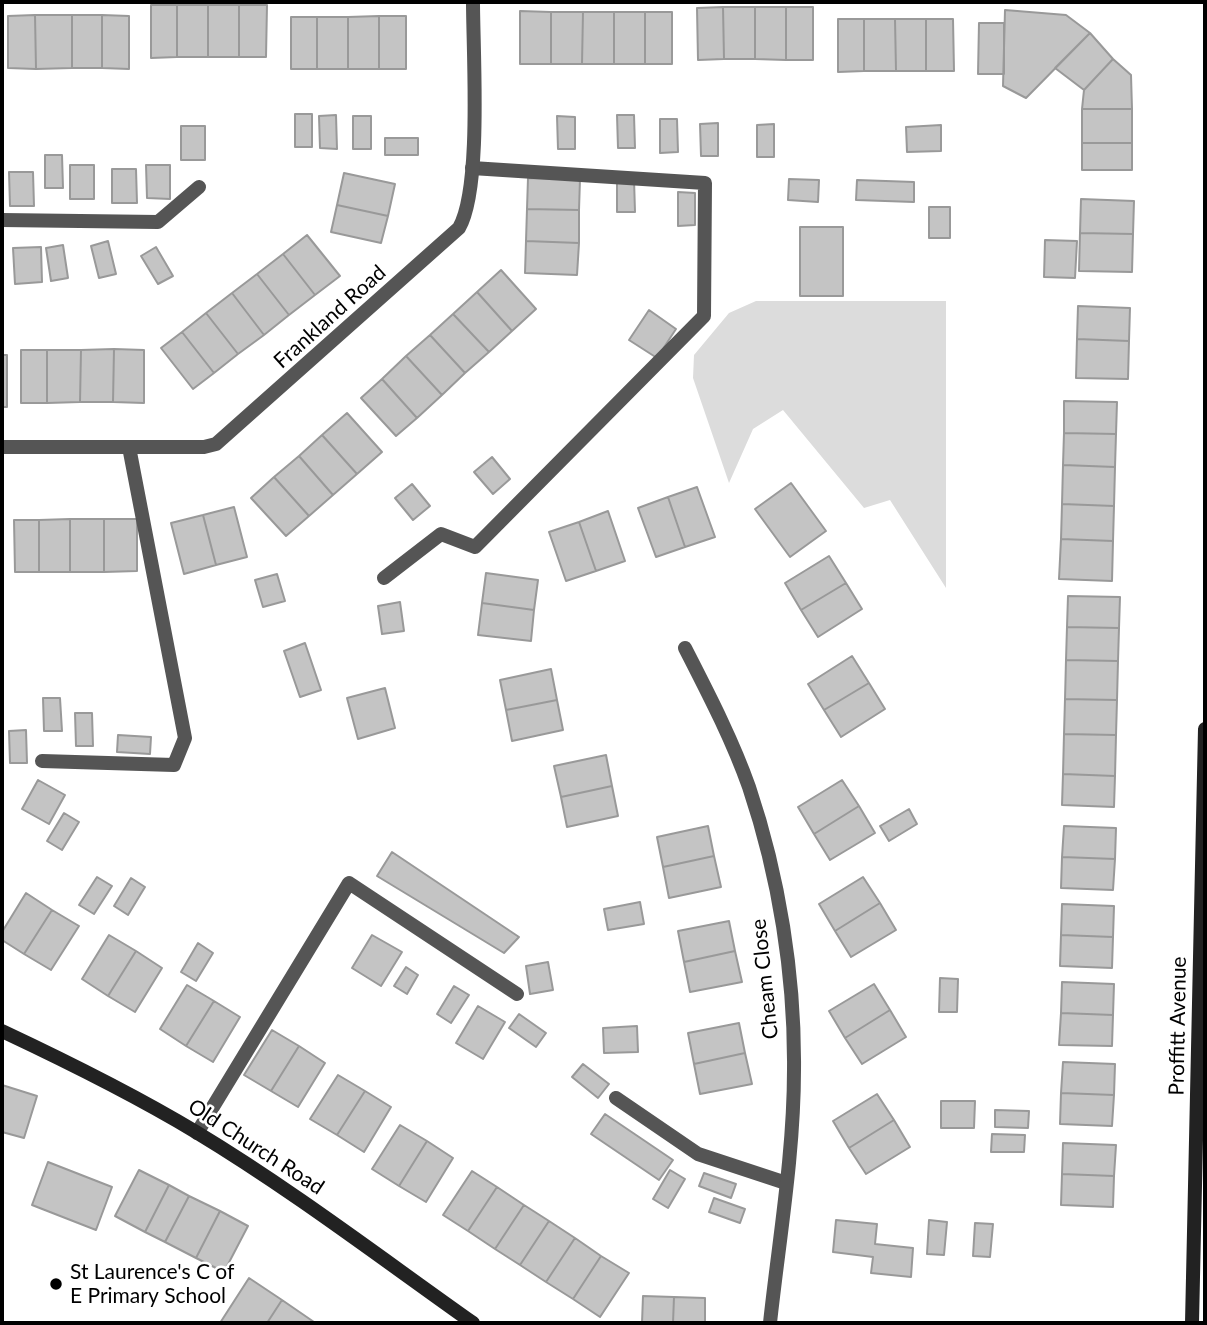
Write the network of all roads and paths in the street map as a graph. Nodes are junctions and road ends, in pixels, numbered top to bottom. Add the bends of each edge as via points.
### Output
1 (473, 2) edge
2 (472, 168) junction
3 (199, 187) dead end
4 (2, 220) edge
5 (2, 447) edge
6 (129, 447) junction
7 (384, 578) dead end
8 (685, 648) dead end
9 (1205, 729) edge
10 (42, 761) dead end
11 (517, 994) dead end
12 (1202, 1014) edge
13 (2, 1031) edge
14 (616, 1098) dead end
15 (197, 1133) junction
16 (786, 1184) junction
17 (472, 1323) edge
18 (770, 1323) edge
19 (1192, 1323) edge

1 - 2 street, Frankland Road
2 - 6 street, Frankland Road via 470,204 460,228 225,439 204,447
2 - 7 street via 705,183 704,316 475,547 441,534
3 - 4 street via 158,222
5 - 6 street, Frankland Road
6 - 10 street via 185,738 174,765
8 - 16 street, Cheam Close via 749,788 771,869 789,970 794,1058
9 - 12 street, Proffitt Avenue
11 - 15 street via 349,883
12 - 19 street, Proffitt Avenue
13 - 15 street, Old Church Road via 131,1094
14 - 16 street via 698,1154
15 - 17 street, Old Church Road via 345,1231
16 - 18 street, Cheam Close

